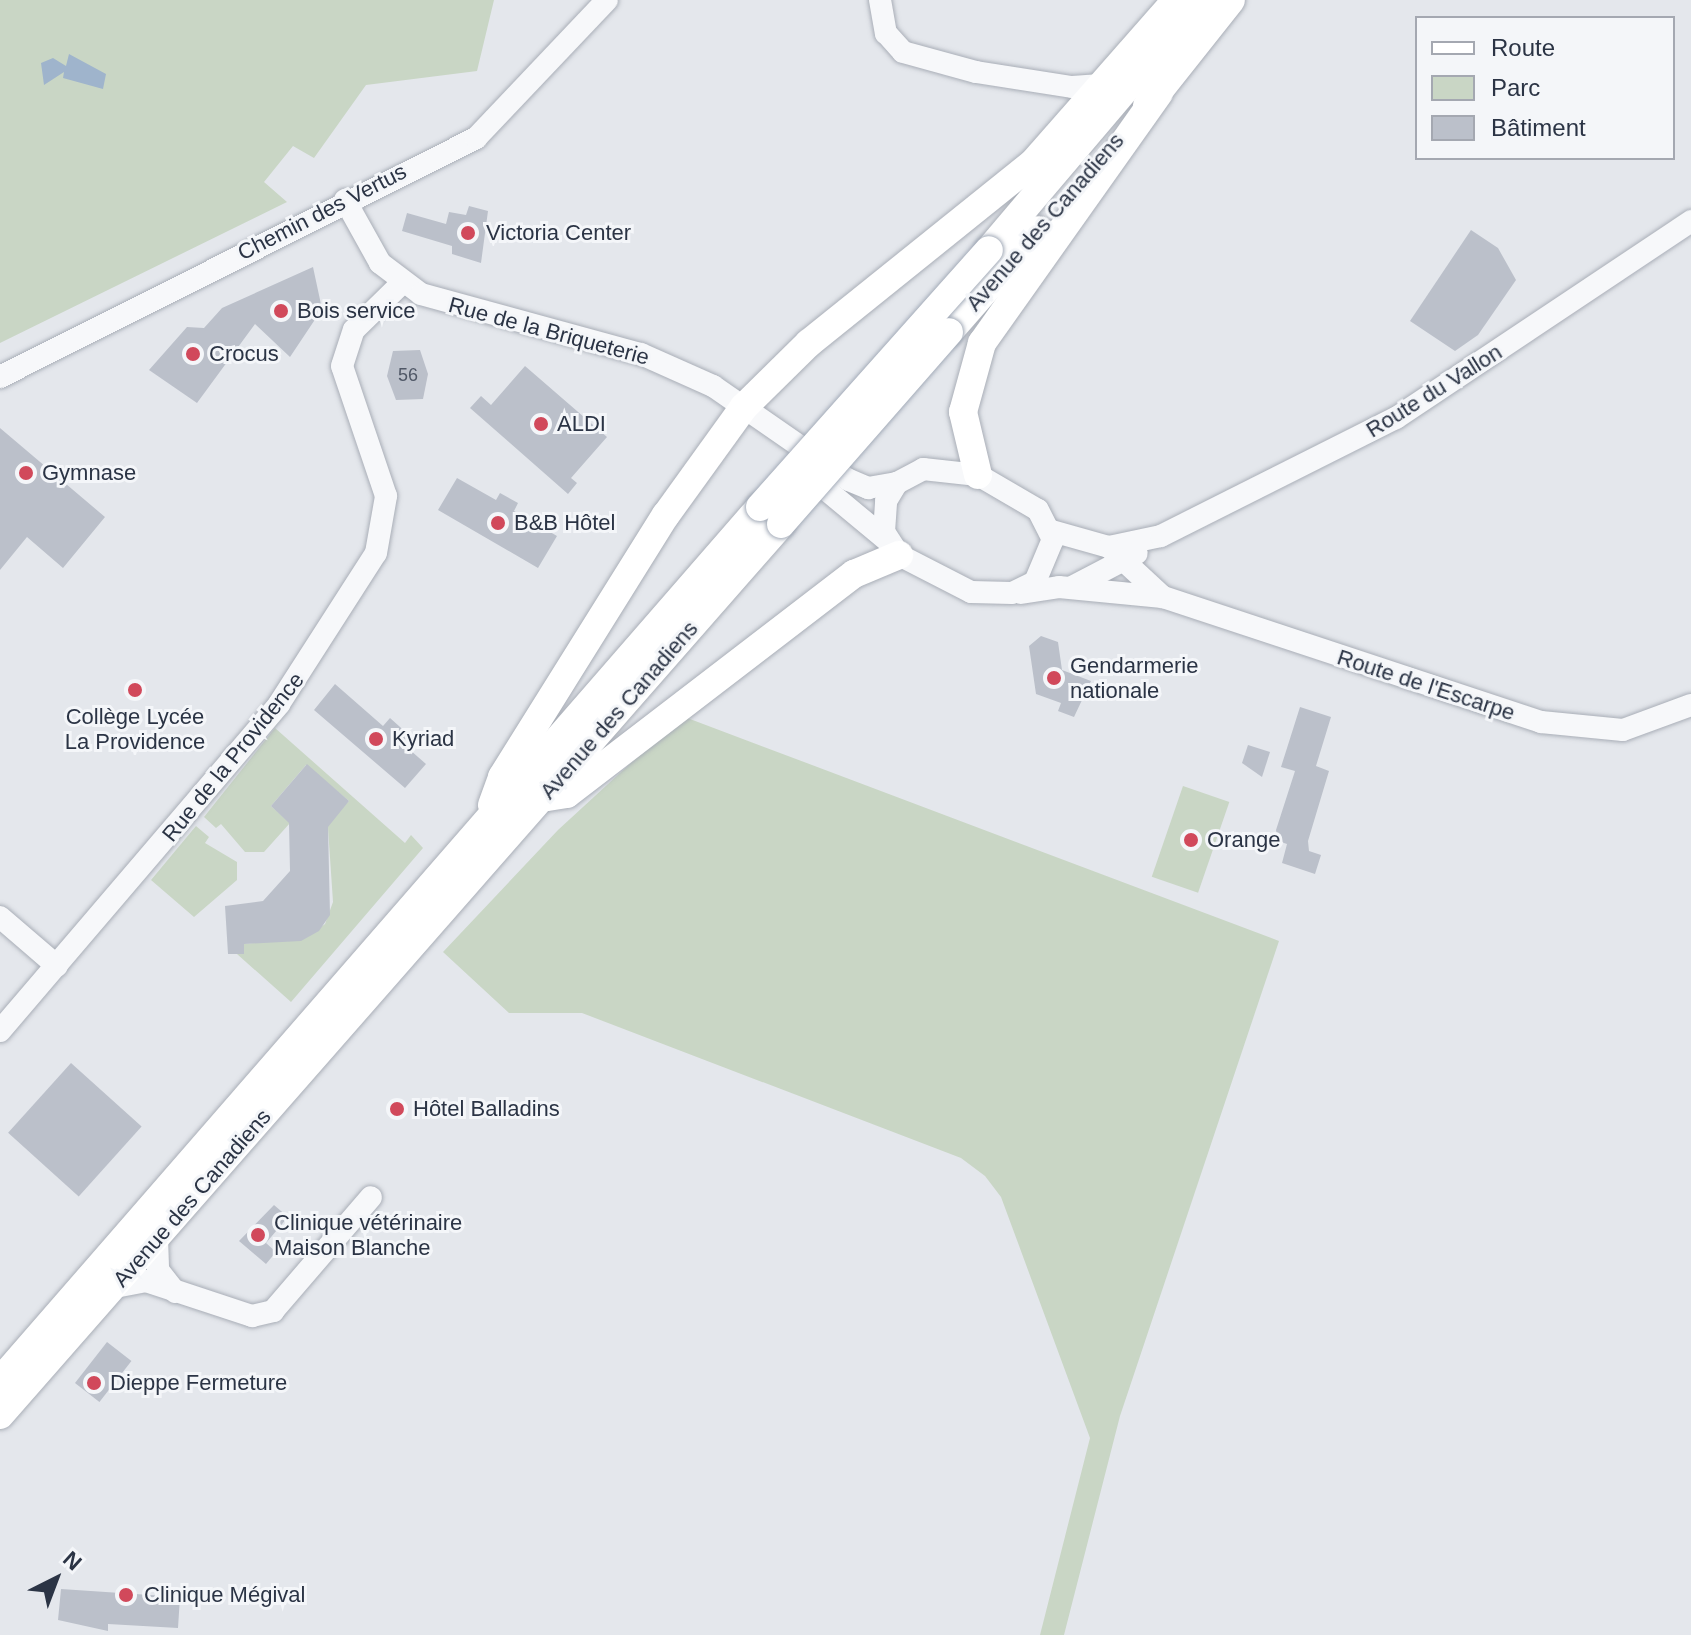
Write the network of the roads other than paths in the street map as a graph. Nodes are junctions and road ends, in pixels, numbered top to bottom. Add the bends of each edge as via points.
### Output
1 (607, 0) edge
2 (880, 0) edge
3 (1176, 0) edge
4 (1201, 0) edge
5 (1231, 0) edge
6 (1101, 85) junction
7 (1159, 93) junction
8 (345, 200) junction
9 (1691, 221) edge
10 (402, 283) junction
11 (0, 377) edge
12 (744, 407) junction
13 (780, 438) junction
14 (978, 475) junction
15 (897, 483) junction
16 (770, 516) junction
17 (1052, 531) junction
18 (894, 549) junction
19 (1118, 554) junction
20 (1071, 588) junction
21 (1012, 593) junction
22 (1163, 597) junction
23 (1691, 705) edge
24 (543, 797) junction
25 (486, 821) junction
26 (0, 917) edge
27 (57, 966) junction
28 (0, 1031) edge
29 (371, 1197) dead end
30 (157, 1238) junction
31 (115, 1287) junction
32 (176, 1293) junction
33 (0, 1381) edge
34 (0, 1415) edge

1 - 8 street, Chemin des Vertus via 476,138
2 - 6 street via 886,33 903,52 976,72 1072,87
3 - 6 main road
4 - 16 main road, Avenue des Canadiens, bridge
5 - 7 main road, Avenue des Canadiens
6 - 12 main road via 1033,163 820,334
7 - 14 main road via 982,343 963,412
7 - 16 main road, Avenue des Canadiens, bridge via 949,332
8 - 10 street, Rue de la Briqueterie via 366,246
8 - 11 street, Chemin des Vertus
9 - 19 street, Route du Vallon via 1396,418
10 - 12 street, Rue de la Briqueterie via 444,303 631,350 686,372
10 - 27 street, Rue de la Providence via 354,330 342,366 386,496 376,553 279,704
12 - 13 street, Rue de la Briqueterie
12 - 25 main road via 666,515 502,777
13 - 15 street, Rue de la Briqueterie via 803,445 868,488
13 - 18 street, Rue de la Briqueterie via 789,459
14 - 15 street via 935,468
14 - 17 street via 1024,498
15 - 18 street via 884,510
16 - 24 main road, Avenue des Canadiens
16 - 25 main road, Avenue des Canadiens
17 - 19 street
17 - 21 street via 1043,571
18 - 21 street via 947,584
18 - 24 main road via 567,794
19 - 20 street, Route du Vallon
19 - 22 street, Route de l'Escarpe
20 - 21 street, Route de l'Escarpe
20 - 22 street, Route de l'Escarpe
22 - 23 street, Route de l'Escarpe via 1541,722 1623,730
24 - 30 main road, Avenue des Canadiens
25 - 33 main road, Avenue des Canadiens
26 - 27 street
27 - 28 street, Rue de la Providence
29 - 32 street via 273,1311 252,1316
30 - 31 main road, Avenue des Canadiens
30 - 32 street via 158,1270
31 - 32 street via 146,1281
31 - 34 main road, Avenue des Canadiens

